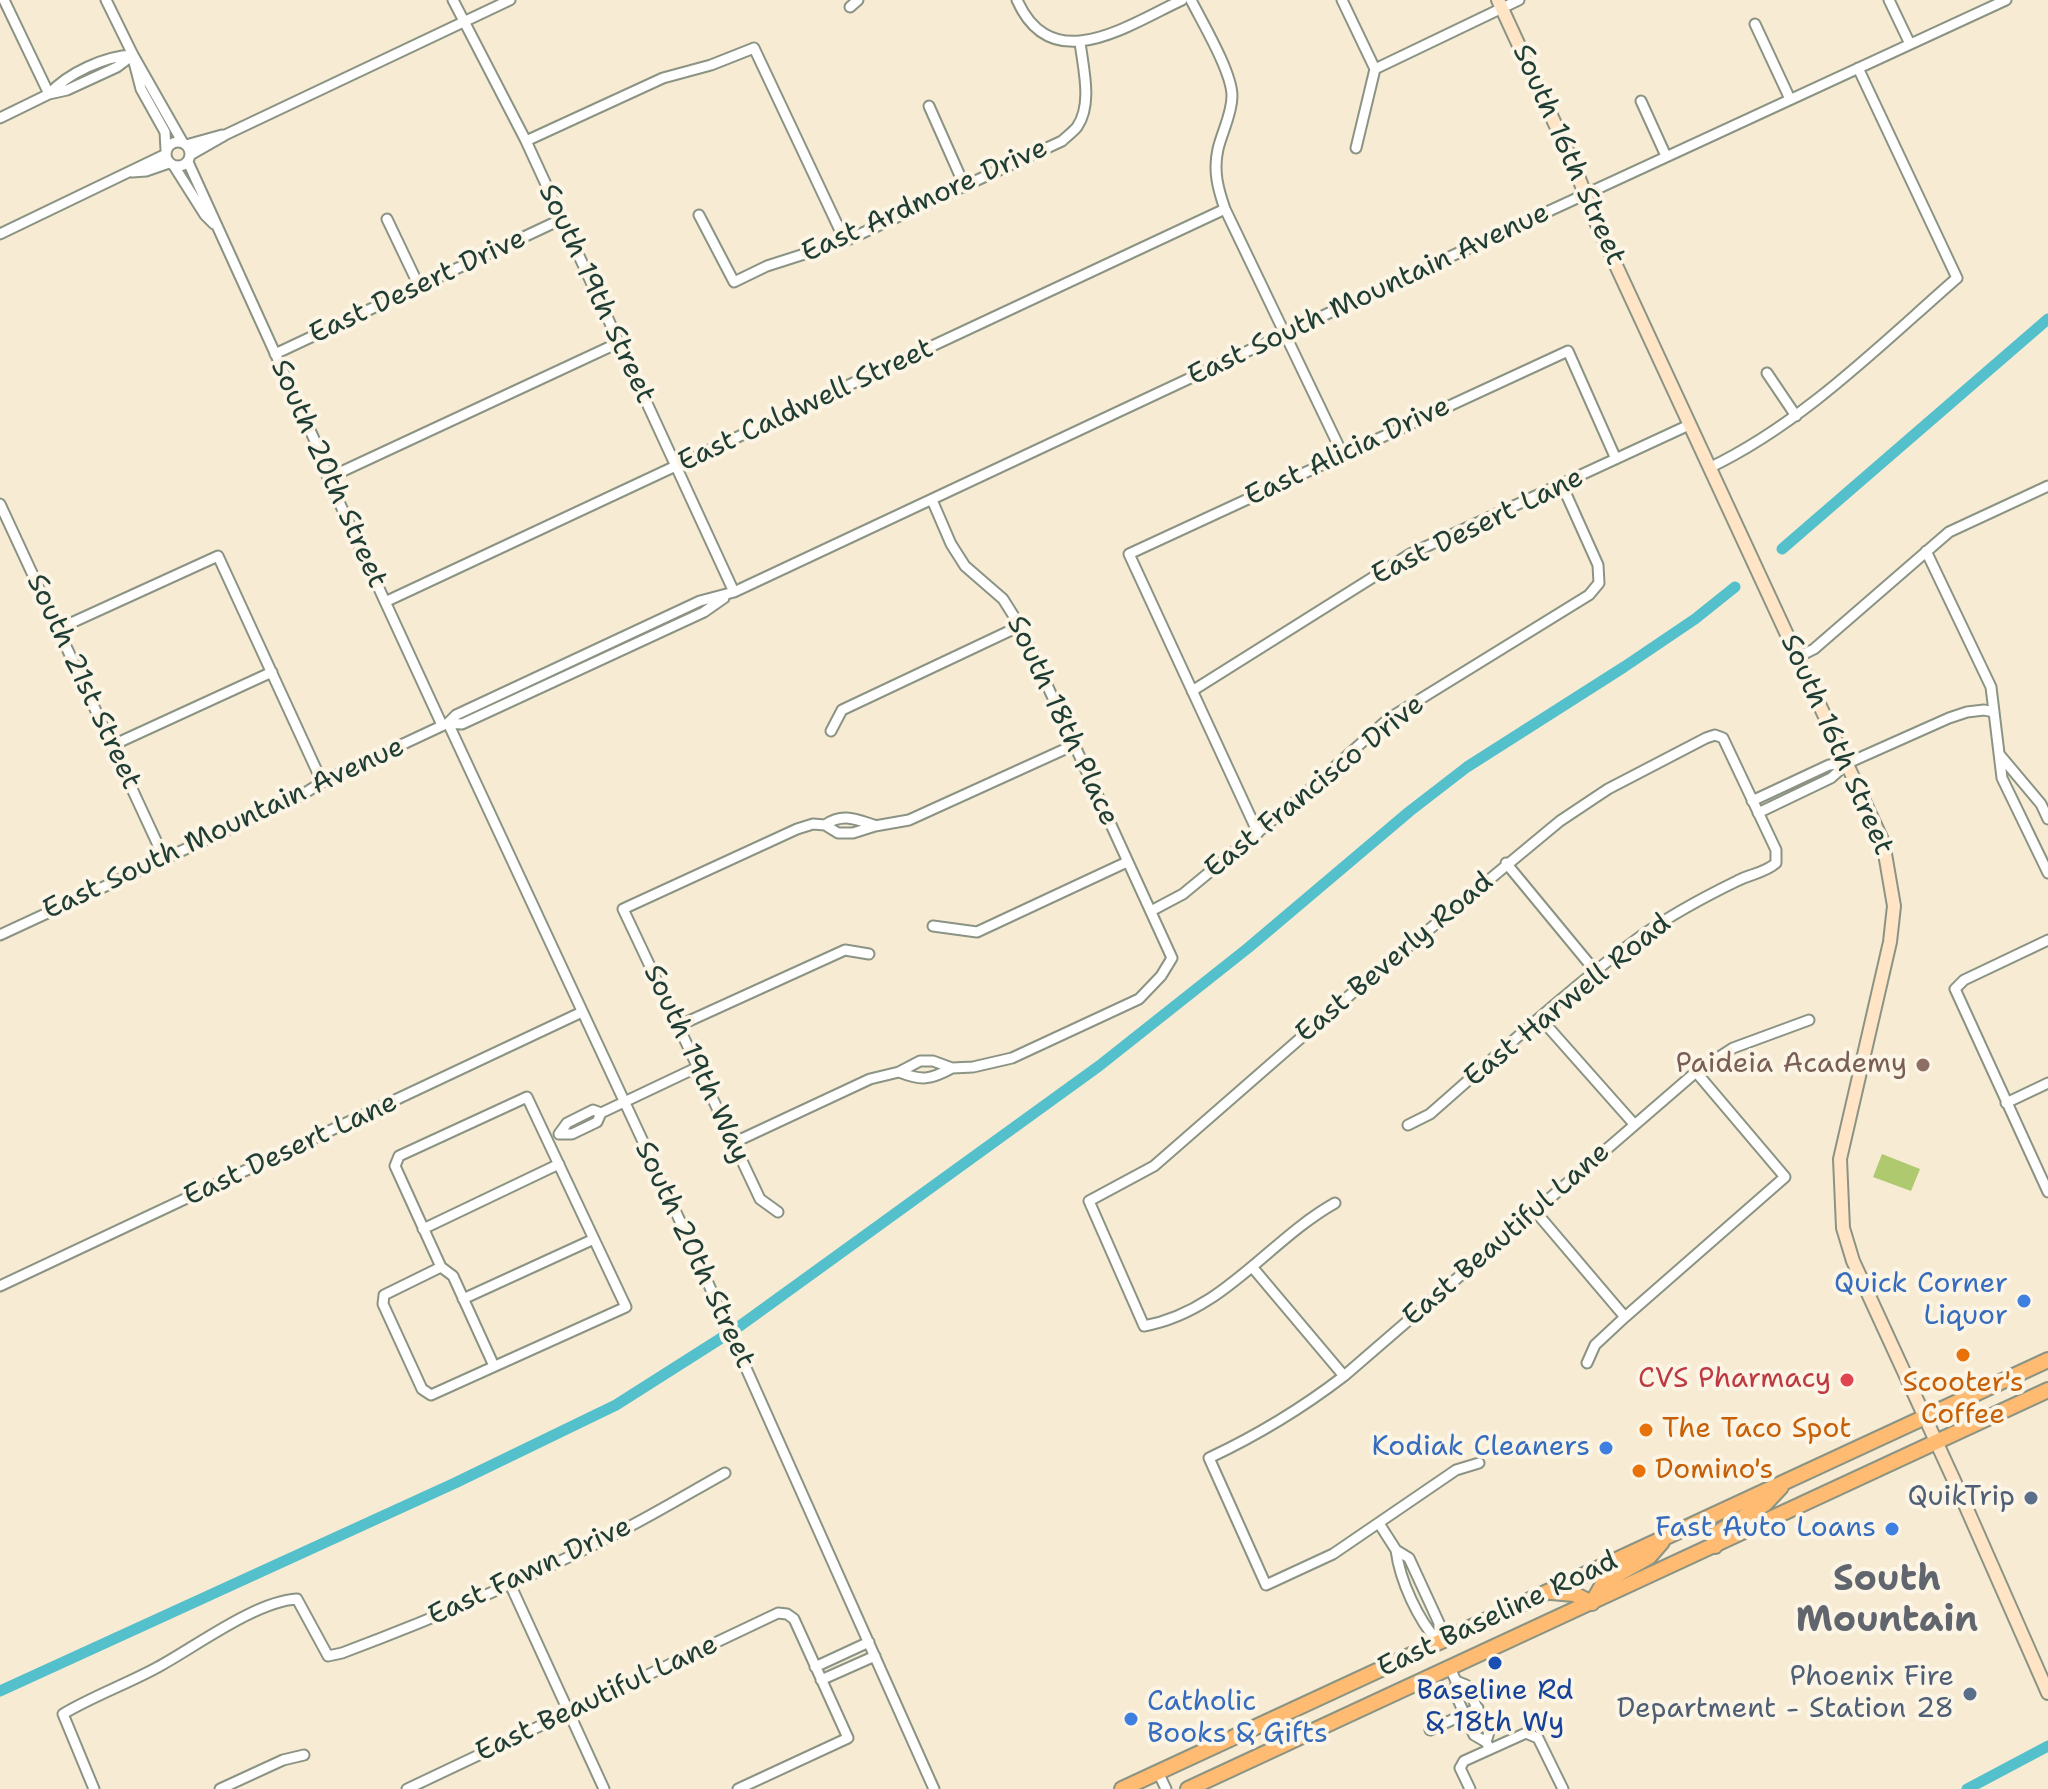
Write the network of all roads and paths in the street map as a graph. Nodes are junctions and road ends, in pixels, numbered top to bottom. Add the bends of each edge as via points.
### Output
1 (4, 0) edge
2 (106, 0) edge
3 (453, 0) edge
4 (510, 0) edge
5 (1017, 0) edge
6 (1182, 0) edge
7 (1191, 0) edge
8 (1342, 0) edge
9 (1519, 0) edge
10 (1889, 0) edge
11 (2006, 0) edge
12 (1500, 4) edge
13 (464, 24) junction
14 (1755, 24) dead end
15 (1080, 42) junction
16 (1910, 44) junction
17 (133, 55) junction
18 (1858, 68) junction
19 (1375, 69) junction
20 (49, 94) junction
21 (1790, 99) junction
22 (1641, 101) dead end
23 (929, 106) dead end
24 (0, 118) edge
25 (526, 141) junction
26 (1356, 148) dead end
27 (187, 151) junction
28 (1666, 156) junction
29 (169, 158) junction
30 (965, 187) junction
31 (1585, 194) junction
32 (1225, 209) junction
33 (699, 215) dead end
34 (387, 219) dead end
35 (562, 219) junction
36 (214, 224) junction
37 (0, 234) edge
38 (845, 241) junction
39 (419, 286) junction
40 (1286, 333) junction
41 (618, 343) junction
42 (275, 354) junction
43 (1767, 373) dead end
44 (1796, 416) junction
45 (1689, 425) junction
46 (1343, 455) junction
47 (1616, 459) junction
48 (676, 467) junction
49 (1709, 468) junction
50 (328, 478) junction
51 (1562, 485) junction
52 (2048, 486) edge
53 (932, 500) junction
54 (0, 504) edge
55 (1926, 551) junction
56 (734, 592) junction
57 (385, 602) junction
58 (1020, 626) junction
59 (58, 629) junction
60 (1798, 657) junction
61 (272, 672) junction
62 (1192, 691) junction
63 (1994, 712) junction
64 (445, 724) junction
65 (831, 731) dead end
66 (113, 745) junction
67 (1074, 745) junction
68 (1999, 754) junction
69 (1848, 763) junction
70 (322, 782) junction
71 (1752, 801) junction
72 (1758, 813) junction
73 (2048, 819) edge
74 (825, 825) junction
75 (875, 826) junction
76 (1258, 833) junction
77 (165, 860) junction
78 (1127, 862) junction
79 (1506, 863) junction
80 (2048, 873) edge
81 (1151, 911) junction
82 (933, 926) dead end
83 (0, 935) edge
84 (2048, 940) edge
85 (869, 954) dead end
86 (1596, 972) junction
87 (582, 1012) junction
88 (1541, 1019) junction
89 (1809, 1020) dead end
90 (678, 1026) junction
91 (698, 1067) junction
92 (952, 1068) junction
93 (899, 1072) junction
94 (1696, 1072) junction
95 (2048, 1083) edge
96 (624, 1102) junction
97 (2006, 1103) junction
98 (1634, 1124) junction
99 (1408, 1125) dead end
100 (548, 1139) junction
101 (733, 1143) junction
102 (559, 1164) junction
103 (2048, 1192) edge
104 (1335, 1203) dead end
105 (1535, 1211) junction
106 (778, 1212) dead end
107 (423, 1229) junction
108 (594, 1239) junction
109 (441, 1267) junction
110 (1253, 1268) junction
111 (0, 1286) edge
112 (463, 1299) junction
113 (1625, 1317) junction
114 (2048, 1360) edge
115 (1587, 1363) dead end
116 (494, 1366) junction
117 (1344, 1376) junction
118 (2048, 1390) edge
119 (1925, 1417) junction
120 (1937, 1443) junction
121 (1479, 1463) dead end
122 (725, 1473) dead end
123 (1787, 1481) junction
124 (1380, 1525) junction
125 (1668, 1536) junction
126 (1715, 1546) junction
127 (1396, 1550) junction
128 (510, 1584) junction
129 (1422, 1586) junction
130 (1409, 1592) junction
131 (1547, 1593) junction
132 (1592, 1603) junction
133 (869, 1642) junction
134 (1439, 1643) junction
135 (875, 1656) junction
136 (815, 1667) junction
137 (1453, 1674) junction
138 (821, 1680) junction
139 (2048, 1693) edge
140 (1478, 1708) junction
141 (569, 1713) junction
142 (1464, 1714) junction
143 (1430, 1730) dead end
144 (1488, 1745) junction
145 (304, 1755) dead end
146 (1158, 1772) junction
147 (94, 1789) edge
148 (220, 1789) edge
149 (407, 1789) edge
150 (604, 1789) edge
151 (738, 1789) edge
152 (934, 1789) edge
153 (1122, 1789) edge
154 (1166, 1789) edge
155 (1188, 1789) edge
156 (1470, 1789) edge
157 (1563, 1789) edge

1 - 20 street
2 - 17 street, South 20th Street
3 - 13 street, South 19th Street
4 - 13 street
5 - 15 street via 1034,29 1054,40
6 - 15 street via 1099,39
7 - 32 street via 1232,94 1216,165
8 - 19 street
9 - 12 street
10 - 16 street
11 - 16 street, East South Mountain Avenue
12 - 19 street
12 - 31 main road, South 16th Street
13 - 25 street, South 19th Street
13 - 27 street
14 - 21 street
15 - 30 street, East Ardmore Drive via 1086,94 1077,128 1062,141
16 - 18 street, East South Mountain Avenue
17 - 20 street via 117,67
17 - 27 street, South 20th Street
17 - 29 street, South 20th Street via 141,89 165,132
18 - 21 street, East South Mountain Avenue
18 - 44 street via 1957,278
19 - 26 street
20 - 24 street
21 - 28 street, East South Mountain Avenue
22 - 28 street
23 - 30 street
25 - 35 street, South 19th Street
25 - 38 street via 663,78 754,48
27 - 29 street via 182,166
27 - 29 street via 175,142
27 - 36 street, South 20th Street
28 - 31 street, East South Mountain Avenue
29 - 36 street, South 20th Street
29 - 37 street
30 - 38 street, East Ardmore Drive
31 - 40 street, East South Mountain Avenue
31 - 45 main road, South 16th Street
32 - 40 street
32 - 48 street, East Caldwell Street
33 - 38 street, East Ardmore Drive via 734,282
34 - 39 street
35 - 39 street, East Desert Drive
35 - 41 street, South 19th Street
36 - 42 street, South 20th Street
39 - 42 street, East Desert Drive
40 - 46 street
40 - 53 street, East South Mountain Avenue
41 - 48 street, South 19th Street
41 - 50 street
42 - 50 street, South 20th Street
43 - 44 street
44 - 49 street
45 - 47 street, East Desert Lane
45 - 49 main road, South 16th Street
46 - 47 street, East Alicia Drive via 1568,351
46 - 62 street, East Alicia Drive via 1129,554
47 - 51 street, East Desert Lane
48 - 56 street, South 19th Street
48 - 57 street, East Caldwell Street
49 - 60 main road, South 16th Street
50 - 57 street, South 20th Street
51 - 62 street, East Desert Lane via 1410,554
51 - 76 street, East Francisco Drive via 1598,565 1599,583 1589,595 1388,719
52 - 55 street via 1957,527
53 - 56 street, East South Mountain Avenue
53 - 58 street, South 18th Place via 965,566 1003,599
54 - 59 street, South 21st Street
55 - 60 street via 1814,649
55 - 63 street via 1986,676
56 - 64 street, East South Mountain Avenue via 704,612 462,724
57 - 64 street, South 20th Street
58 - 65 street via 842,710
58 - 67 street, South 18th Place
59 - 61 street via 218,556
59 - 66 street, South 21st Street
60 - 69 main road, South 16th Street
61 - 66 street
61 - 70 street
62 - 76 street
63 - 68 street
63 - 69 street via 1949,718
64 - 70 street, East South Mountain Avenue
64 - 87 street, South 20th Street
66 - 77 street, South 21st Street
67 - 75 street via 909,820
67 - 78 street, South 18th Place
68 - 73 street
68 - 80 street via 2002,778
69 - 71 street via 1829,765
69 - 72 street via 1831,778
69 - 119 main road, South 16th Street via 1883,842 1894,906 1840,1159 1843,1228
70 - 77 street, East South Mountain Avenue
71 - 72 street
71 - 79 street, East Beverly Road via 1723,738 1715,735 1608,789
72 - 86 street, East Harwell Road via 1776,850 1776,863 1693,903
74 - 75 street via 838,833
74 - 75 street via 836,817
74 - 90 street, South 19th Way via 797,829 623,909
76 - 81 street, East Francisco Drive via 1183,894
77 - 83 street, East South Mountain Avenue
78 - 81 street, South 18th Place
78 - 82 street via 977,932
79 - 86 street
79 - 110 street, East Beverly Road via 1154,1166 1089,1201 1144,1326 1194,1309
81 - 92 street, South 18th Place via 1172,958 1139,999 1012,1058
84 - 97 street via 1955,989
85 - 90 street via 845,950
86 - 88 street, East Harwell Road
87 - 96 street, South 20th Street
87 - 111 street, East Desert Lane
88 - 98 street
88 - 99 street, East Harwell Road via 1430,1114
89 - 94 street, East Beautiful Lane via 1733,1048
90 - 91 street, South 19th Way
91 - 96 street
91 - 101 street, South 19th Way
92 - 93 street via 933,1078
92 - 93 street via 920,1061
93 - 101 street via 870,1079
94 - 98 street, East Beautiful Lane
94 - 113 street via 1785,1177
95 - 97 street
96 - 100 street via 601,1113 593,1110
96 - 133 street, South 20th Street
97 - 103 street
98 - 105 street, East Beautiful Lane
100 - 102 street
100 - 107 street via 527,1097 399,1156 395,1166
101 - 106 street, South 19th Way via 760,1199
102 - 107 street
102 - 108 street
104 - 110 street
105 - 113 street
105 - 117 street, East Beautiful Lane
107 - 109 street
108 - 112 street
108 - 116 street via 626,1307
109 - 112 street via 453,1276
109 - 116 street via 384,1295 383,1304 422,1389 431,1395
110 - 117 street
112 - 116 street
113 - 115 street via 1595,1345
114 - 119 main road, East Baseline Road
117 - 124 street, East Beautiful Lane via 1262,1433 1209,1458 1266,1585
118 - 120 main road, East Baseline Road
119 - 120 main road, South 16th Street
119 - 123 main road, East Baseline Road
120 - 126 main road, East Baseline Road
120 - 139 main road, South 16th Street
121 - 124 street via 1456,1470
122 - 128 street, East Fawn Drive via 624,1530
123 - 125 main road, East Baseline Road
123 - 126 main road via 1765,1504 1717,1533
124 - 127 street
125 - 131 main road, East Baseline Road
125 - 132 main road via 1649,1557 1604,1582
126 - 132 main road, East Baseline Road
127 - 129 street via 1409,1558
127 - 130 street
128 - 141 street
128 - 147 street, East Fawn Drive via 426,1622 328,1656 297,1599 238,1620 63,1714
129 - 130 street
129 - 134 street via 1439,1623
130 - 134 street
131 - 132 main road via 1574,1594
131 - 134 main road, East Baseline Road
132 - 137 main road, East Baseline Road
133 - 135 street, South 20th Street
133 - 136 street
134 - 137 main road
134 - 146 main road, East Baseline Road
135 - 138 street
135 - 152 street, South 20th Street
136 - 138 street
136 - 141 street, East Beautiful Lane via 794,1619 778,1613
137 - 140 street
137 - 142 street
137 - 155 main road, East Baseline Road
138 - 151 street via 848,1738
140 - 142 street
140 - 144 street via 1489,1732
141 - 149 street, East Beautiful Lane
141 - 150 street
142 - 143 street
142 - 144 street via 1474,1735
144 - 156 street via 1460,1768
144 - 157 street via 1526,1733 1538,1738
145 - 148 street
146 - 153 main road, East Baseline Road
146 - 154 street

